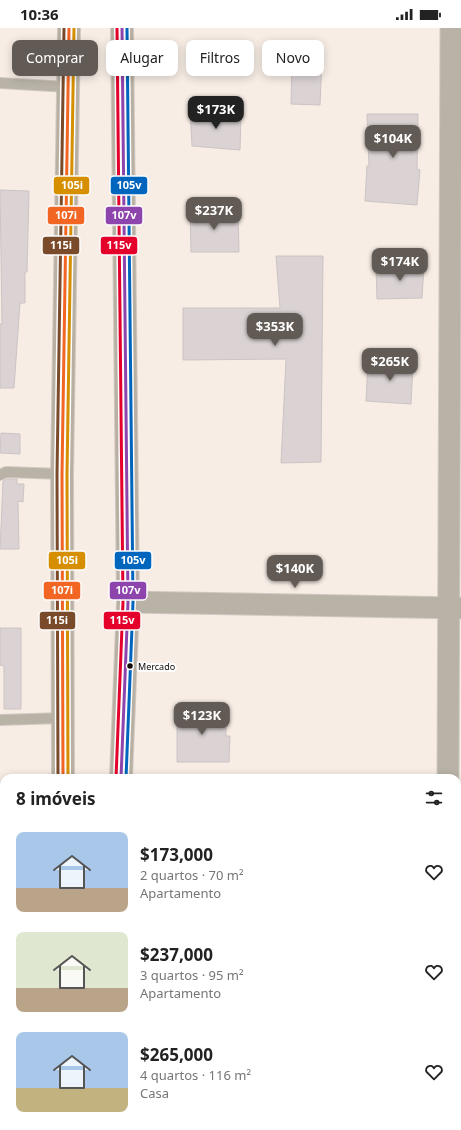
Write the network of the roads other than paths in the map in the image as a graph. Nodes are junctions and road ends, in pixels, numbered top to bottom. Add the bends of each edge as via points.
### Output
1 (69, 28) edge
2 (122, 28) edge
3 (451, 28) edge
4 (0, 83) edge
5 (68, 87) junction
6 (62, 474) junction
7 (0, 475) edge
8 (128, 602) junction
9 (455, 608) edge
10 (63, 718) junction
11 (0, 720) edge
12 (63, 774) edge
13 (121, 774) edge
14 (448, 774) edge

1 - 5 highway
2 - 8 highway
3 - 9 street
4 - 5 lane
5 - 6 highway
6 - 7 lane via 6,472
6 - 10 highway
8 - 9 street
8 - 13 highway
9 - 14 street
10 - 11 lane
10 - 12 highway

